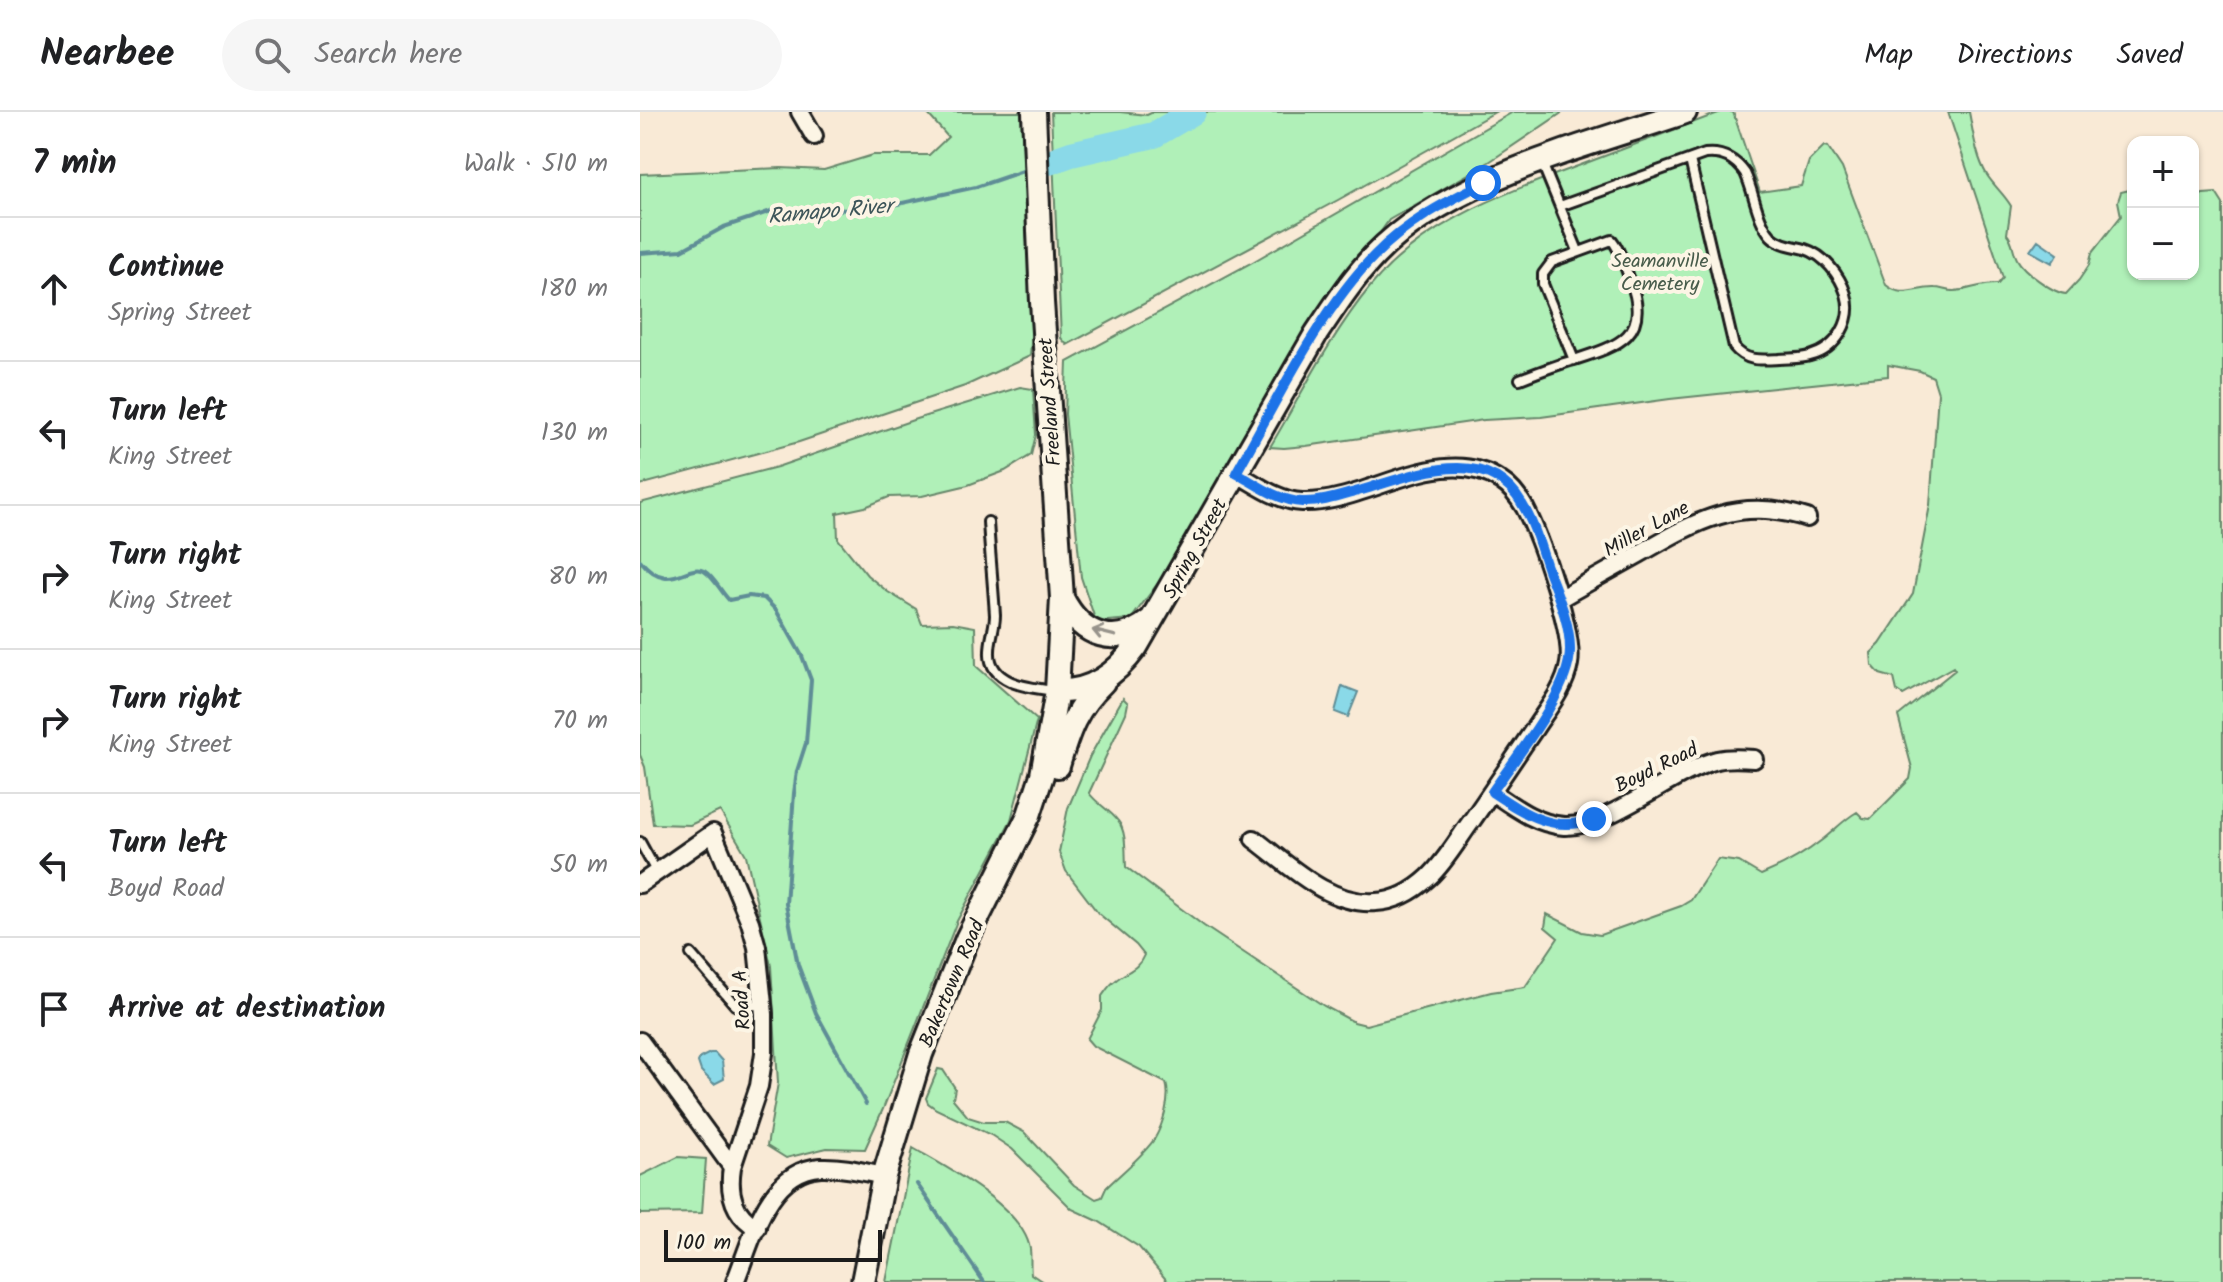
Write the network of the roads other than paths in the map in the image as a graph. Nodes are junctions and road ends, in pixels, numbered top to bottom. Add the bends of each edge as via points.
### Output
1 (800, 112) edge
2 (1034, 112) edge
3 (1685, 112) edge
4 (814, 136) dead end
5 (1690, 160) junction
6 (1542, 162) junction
7 (1560, 206) junction
8 (1578, 251) junction
9 (1574, 360) junction
10 (1520, 379) dead end
11 (1236, 473) junction
12 (1807, 518) dead end
13 (988, 522) dead end
14 (1062, 598) junction
15 (1559, 599) junction
16 (1155, 617) junction
17 (1107, 679) junction
18 (1057, 691) junction
19 (1754, 759) dead end
20 (1492, 792) junction
21 (1254, 839) dead end
22 (640, 842) edge
23 (657, 872) junction
24 (640, 884) edge
25 (995, 886) junction
26 (691, 954) dead end
27 (763, 1004) junction
28 (640, 1041) edge
29 (732, 1167) junction
30 (884, 1176) junction
31 (757, 1228) junction
32 (735, 1282) edge
33 (863, 1282) edge

1 - 4 street
2 - 14 street, Freeland Street
3 - 6 street, Spring Street
5 - 5 lane via 1712,153 1733,160 1771,235 1816,254 1832,268 1848,307 1844,327 1829,346 1803,357 1755,360 1734,347
5 - 7 lane
6 - 7 lane
6 - 11 street, Spring Street via 1438,206 1375,254 1316,334
7 - 8 lane
8 - 9 lane via 1549,265 1543,278
8 - 9 lane via 1614,242 1638,304 1631,330 1620,342
9 - 10 lane
11 - 15 street via 1280,497 1302,502 1440,469 1488,473 1524,507
11 - 16 street, Spring Street
12 - 15 street, Miller Lane via 1748,510 1700,519
13 - 18 lane via 995,619 990,662 1018,686
16 -> 14 street via 1129,635 1106,636 1085,627
14 - 18 street, Freeland Street
15 - 20 street via 1570,644 1569,667
16 - 17 street, Spring Street via 1125,663
17 - 18 street
17 - 25 street, Spring Street via 1083,704 1066,736 1031,842
18 - 25 street, Bakertown Road via 1036,794
19 - 20 street, Boyd Road via 1720,759 1700,766 1610,812 1566,826 1528,816
20 - 21 street via 1436,870 1409,893 1391,900 1353,901 1329,892
22 - 23 lane
23 - 24 street
23 - 27 street, Road A via 713,833 750,922
25 - 30 street, Bakertown Road via 967,939 921,1054
26 - 27 lane via 735,1005
27 - 29 street, Road A via 759,1086
28 - 29 street
29 - 31 street via 735,1207
30 - 31 street via 830,1167 800,1171 779,1188
30 - 33 street, Bakertown Road
31 - 32 street

